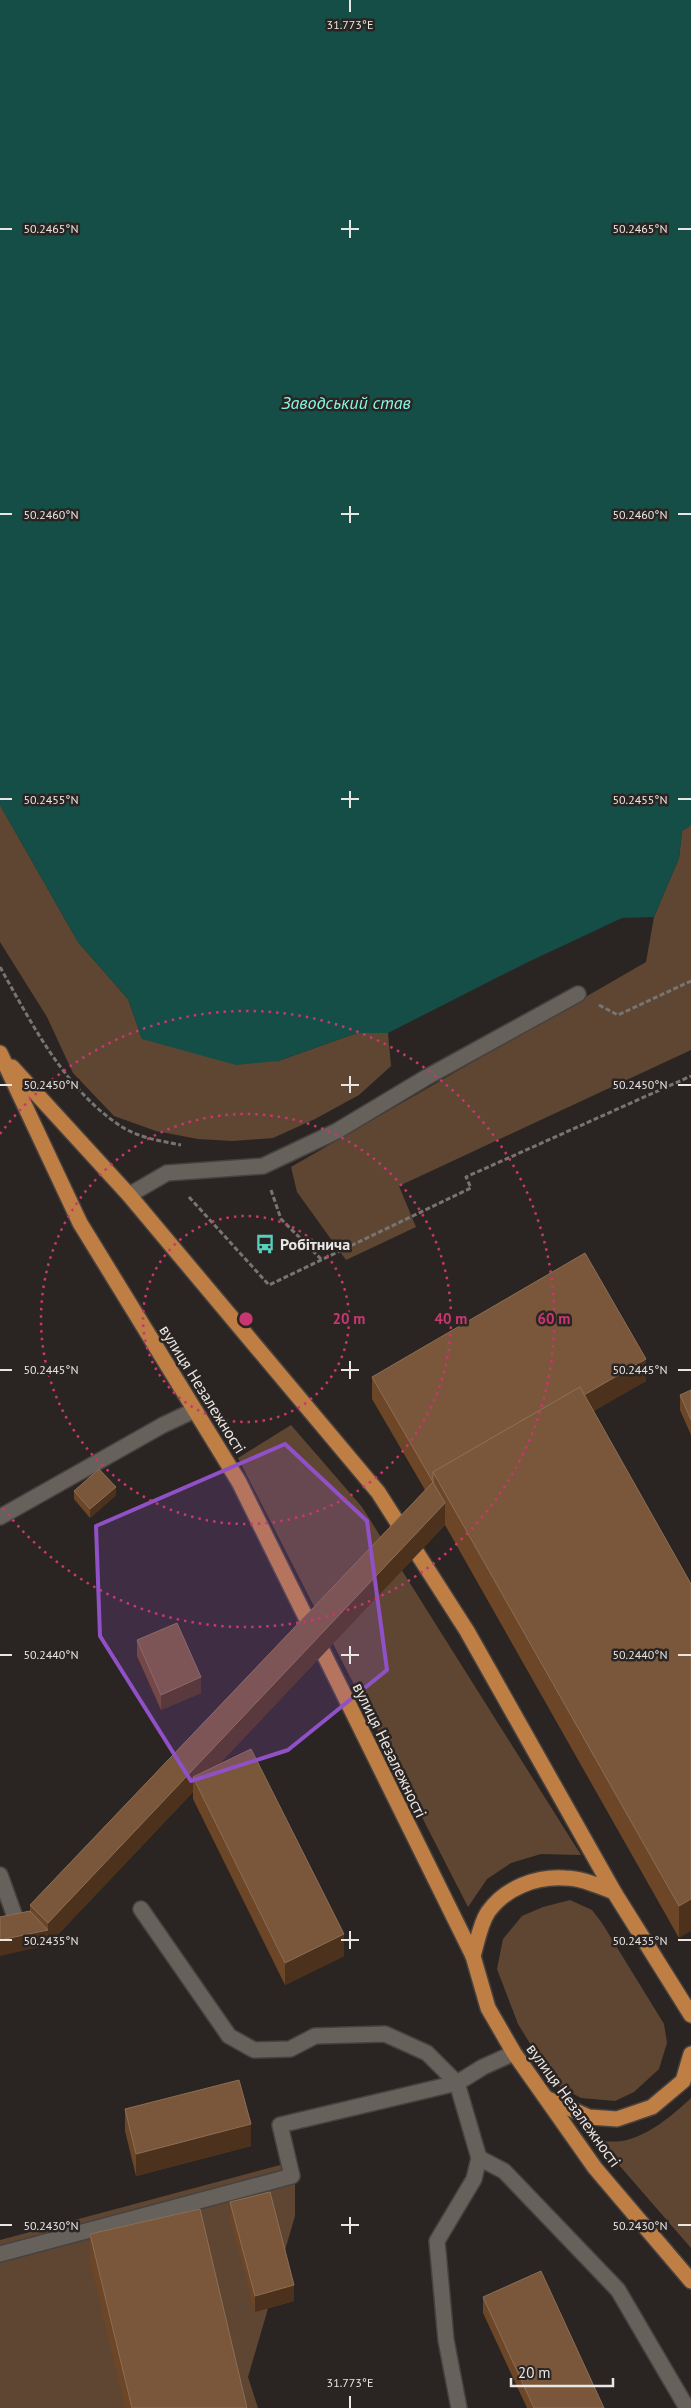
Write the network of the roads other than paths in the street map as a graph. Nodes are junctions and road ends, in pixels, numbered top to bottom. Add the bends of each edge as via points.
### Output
1 (578, 994) road end
2 (0, 1054) edge
3 (129, 1195) junction
4 (195, 1410) junction
5 (0, 1517) edge
6 (0, 1875) edge
7 (614, 1892) junction
8 (141, 1909) dead end
9 (14, 1914) edge
10 (473, 1956) junction
11 (691, 2015) edge
12 (514, 2053) junction
13 (691, 2054) edge
14 (457, 2083) junction
15 (545, 2098) junction
16 (479, 2158) junction
17 (0, 2254) edge
18 (691, 2281) edge
19 (459, 2408) edge
20 (687, 2408) edge

1 - 3 lane via 337,1131 263,1166 167,1173
2 - 3 main road, вулиця Незалежності
2 - 4 main road, вулиця Незалежності via 80,1223
3 - 7 main road, вулиця Незалежності via 378,1492 467,1631
4 - 5 lane
4 - 10 main road, вулиця Незалежності via 239,1482
6 - 9 lane
7 - 10 main road via 566,1878 536,1880 505,1893 487,1913
7 - 11 main road, вулиця Незалежності
8 - 14 lane via 229,2036 254,2050 290,2049 315,2036 385,2034 427,2053
10 - 12 main road, вулиця Незалежності via 488,2008
12 - 14 lane
12 - 15 main road, вулиця Незалежності
13 - 15 main road via 683,2080 652,2107 617,2119 589,2117
14 - 16 lane
14 - 17 lane via 280,2125 292,2176
15 - 18 main road, вулиця Незалежності via 595,2168
16 - 19 lane via 474,2179 437,2241 446,2340
16 - 20 lane via 504,2171 618,2290

